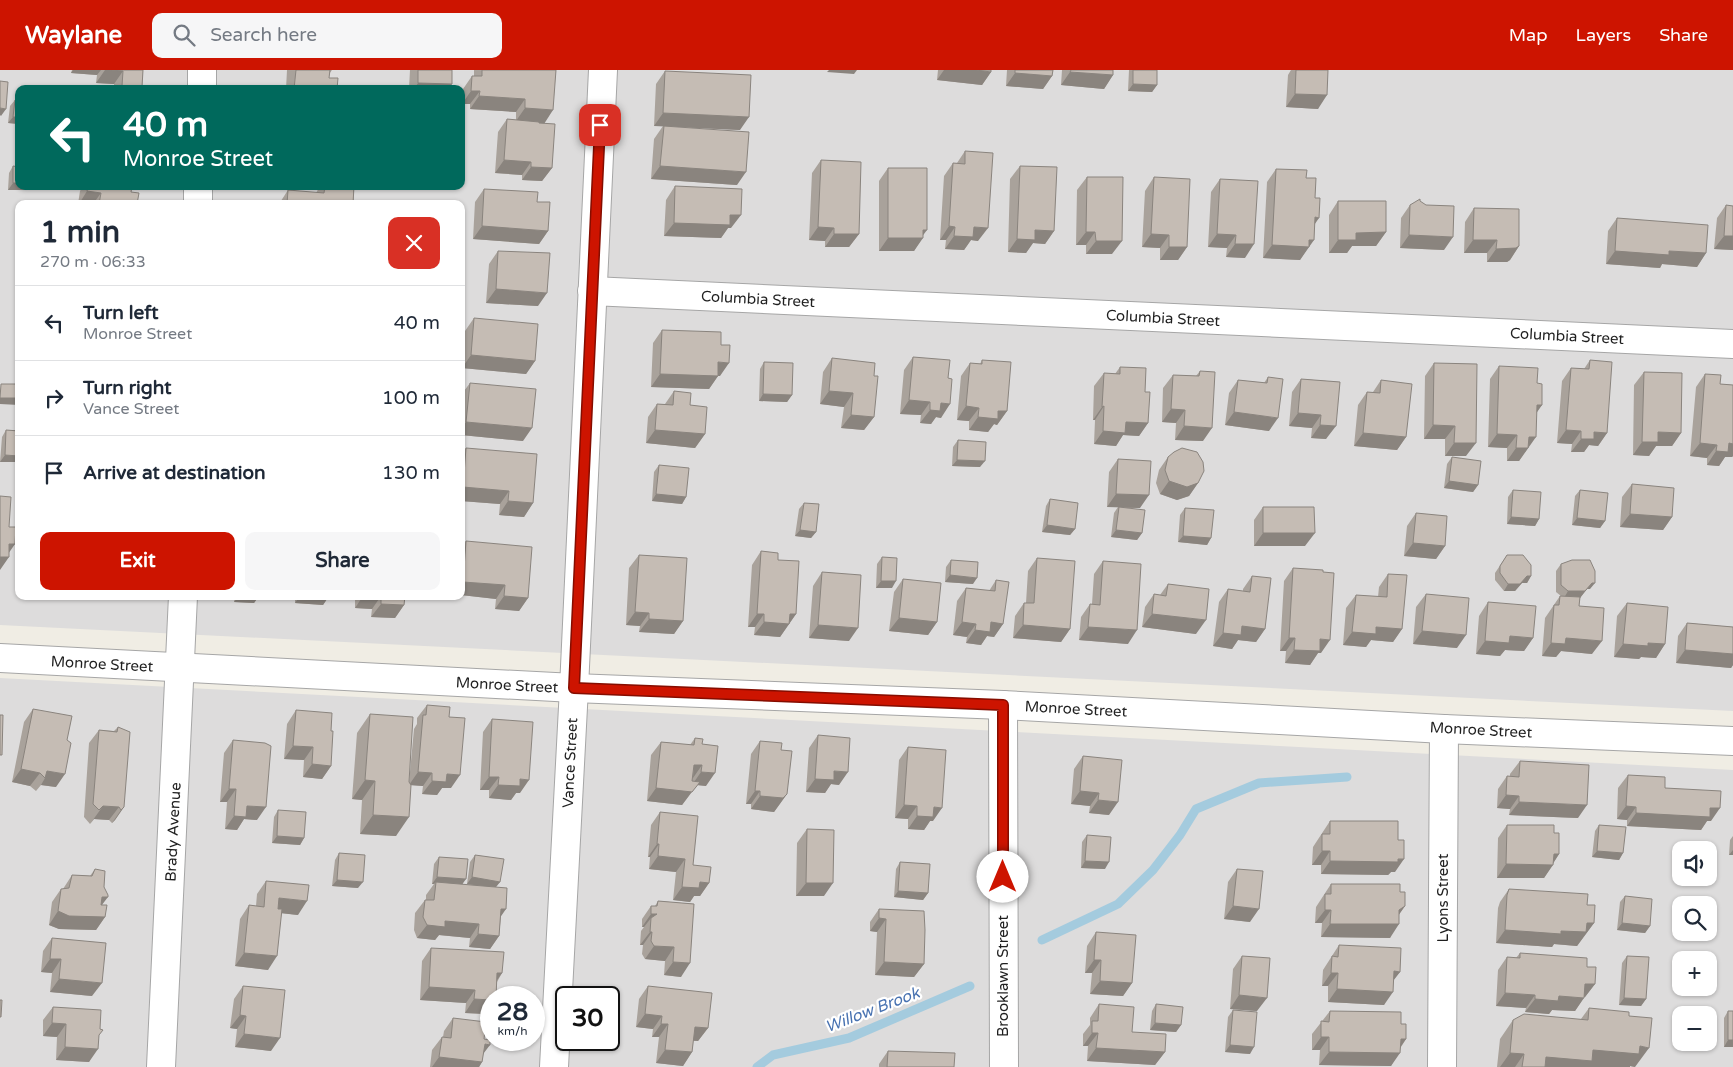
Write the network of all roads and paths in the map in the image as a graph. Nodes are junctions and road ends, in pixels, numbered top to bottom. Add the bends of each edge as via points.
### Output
1 (202, 70) edge
2 (603, 70) edge
3 (202, 85) edge
4 (592, 291) junction
5 (1733, 344) edge
6 (183, 600) edge
7 (0, 658) edge
8 (180, 668) junction
9 (574, 688) junction
10 (1003, 705) junction
11 (1444, 729) junction
12 (1733, 741) edge
13 (161, 1067) edge
14 (554, 1067) edge
15 (1004, 1067) edge
16 (1442, 1067) edge

1 - 3 street
2 - 4 street, Vance Street
4 - 5 street, Columbia Street
4 - 9 street, Vance Street
6 - 8 street, Brady Avenue
7 - 8 street, Monroe Street
8 - 9 street, Monroe Street
8 - 13 street, Brady Avenue
9 - 10 street, Monroe Street
9 - 14 street, Vance Street
10 - 11 street, Monroe Street
10 - 15 street, Brooklawn Street
11 - 12 street, Monroe Street
11 - 16 street, Lyons Street

